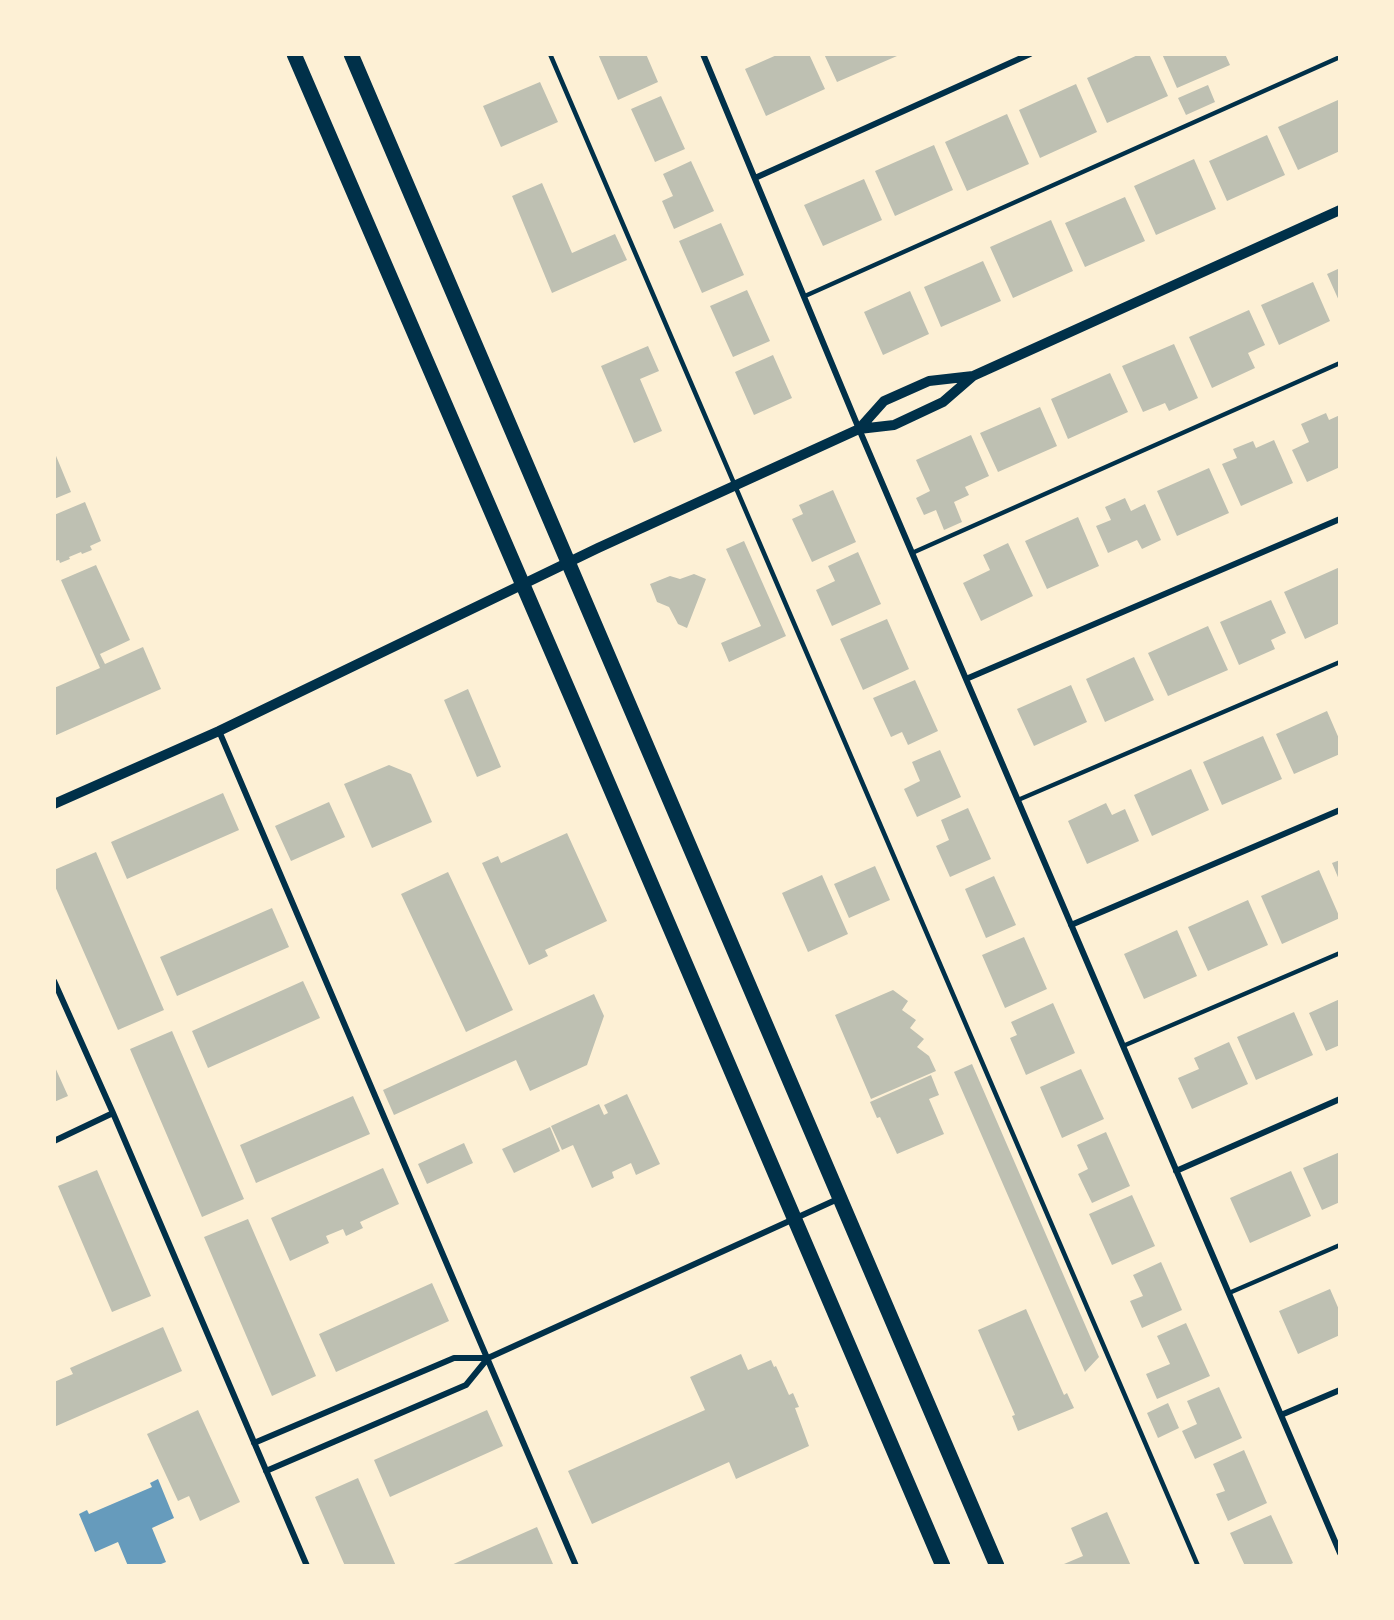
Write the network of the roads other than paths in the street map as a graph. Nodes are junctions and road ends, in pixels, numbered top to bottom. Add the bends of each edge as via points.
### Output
1 (294, 54) edge
2 (351, 54) edge
3 (550, 54) edge
4 (703, 54) edge
5 (1029, 54) edge
6 (1340, 57) edge
7 (755, 178) junction
8 (1340, 210) edge
9 (805, 296) junction
10 (1340, 363) edge
11 (973, 376) junction
12 (859, 429) junction
13 (736, 486) junction
14 (1340, 519) edge
15 (912, 553) junction
16 (569, 561) junction
17 (522, 584) junction
18 (1340, 662) edge
19 (966, 679) junction
20 (219, 731) junction
21 (1018, 801) junction
22 (54, 804) edge
23 (1340, 810) edge
24 (1071, 925) junction
25 (1340, 953) edge
26 (54, 981) edge
27 (1123, 1046) junction
28 (1340, 1099) edge
29 (113, 1113) junction
30 (54, 1140) edge
31 (1176, 1171) junction
32 (841, 1198) junction
33 (796, 1219) junction
34 (1340, 1245) edge
35 (1229, 1293) junction
36 (488, 1358) junction
37 (1340, 1390) edge
38 (1281, 1415) junction
39 (254, 1443) junction
40 (266, 1471) junction
41 (1337, 1536) edge
42 (1340, 1553) edge
43 (307, 1566) edge
44 (576, 1566) edge
45 (943, 1566) edge
46 (997, 1566) edge
47 (1198, 1566) edge

1 - 17 main road
2 - 16 main road
3 - 13 lane
4 - 7 street
5 - 7 street
6 - 9 lane
7 - 9 street
8 - 11 street
9 - 12 street
10 - 15 lane
11 - 12 street via 934,407 894,425
11 - 12 street via 928,381 885,401
12 - 13 street
12 - 15 street
13 - 16 street
13 - 47 lane
14 - 19 street
15 - 19 street
16 - 17 street
16 - 32 main road
17 - 20 street
17 - 33 main road
18 - 21 lane
19 - 21 street
20 - 22 street
20 - 36 street
21 - 24 street
23 - 24 street
24 - 27 street
25 - 27 lane
26 - 29 street
27 - 31 street
28 - 31 street
29 - 30 street
29 - 39 street
31 - 35 street
32 - 33 street
32 - 46 main road
33 - 36 street
33 - 45 main road
34 - 35 lane
35 - 38 street
36 - 39 street via 454,1358
36 - 40 street via 466,1385
36 - 44 street
37 - 38 street
38 - 41 street
39 - 40 street
40 - 43 street
41 - 42 street

